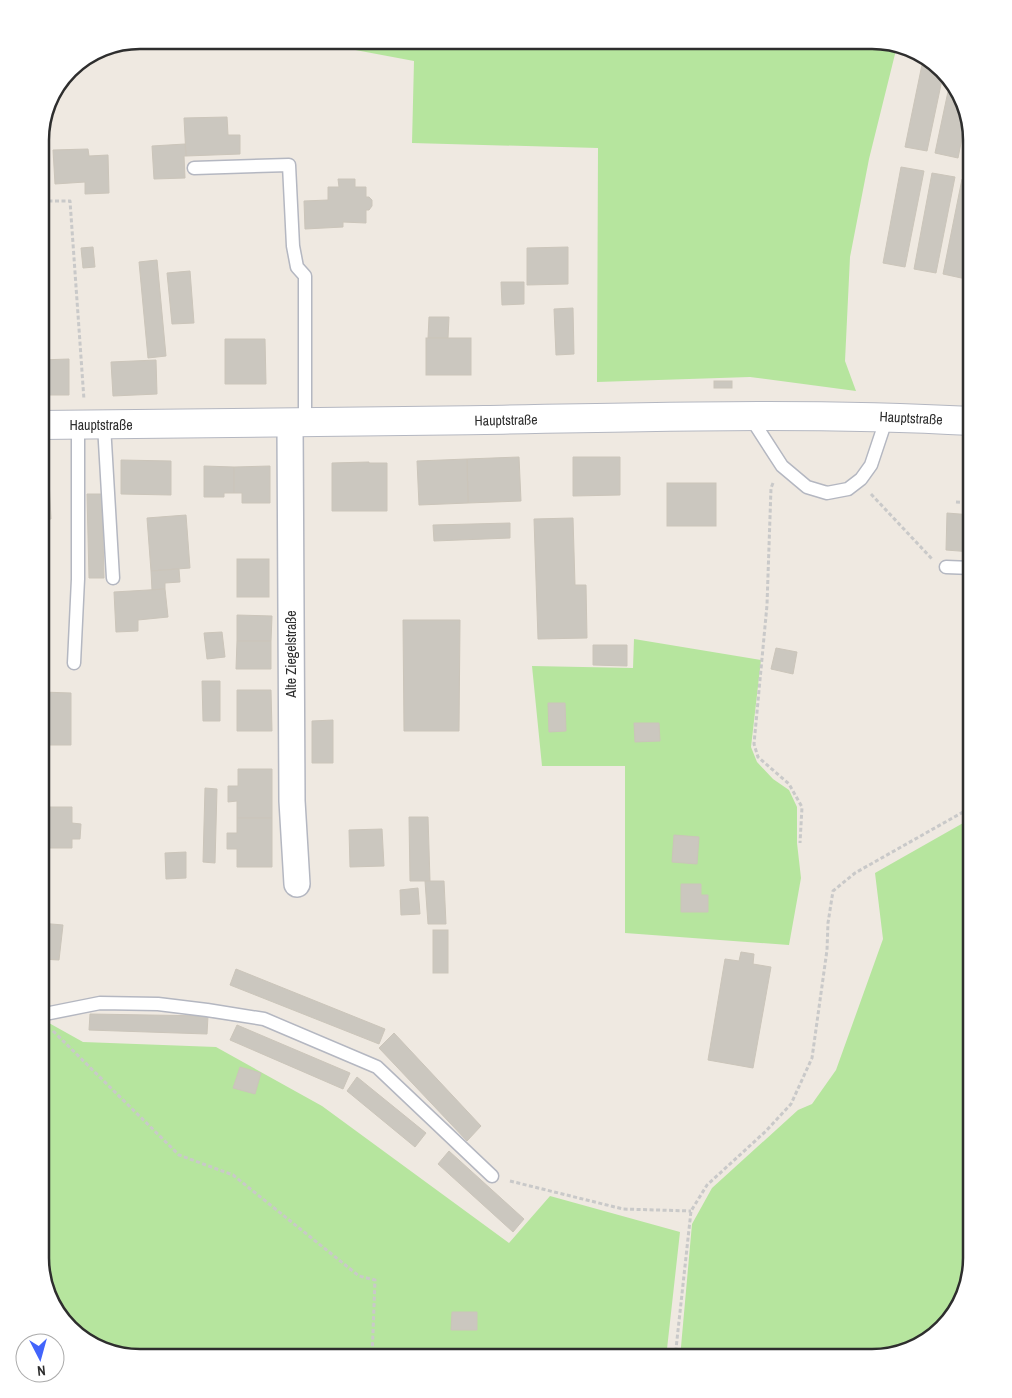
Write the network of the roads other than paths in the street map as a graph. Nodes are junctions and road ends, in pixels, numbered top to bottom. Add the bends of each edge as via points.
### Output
1 (194, 168) dead end
2 (749, 415) junction
3 (888, 416) junction
4 (963, 420) edge
5 (298, 424) junction
6 (49, 425) edge
7 (89, 425) junction
8 (946, 567) road end
9 (963, 568) edge
10 (113, 578) dead end
11 (74, 663) dead end
12 (297, 884) dead end
13 (49, 1018) edge
14 (492, 1176) road end

1 - 5 lane via 289,165 296,267 305,276
2 - 3 main road, Hauptstraße
2 - 3 lane via 782,466 807,487 827,493 848,489 861,479 871,465
2 - 5 main road, Hauptstraße
3 - 4 main road, Hauptstraße
5 - 7 main road, Hauptstraße
5 - 12 street, Alte Ziegelstraße via 292,800
6 - 7 main road, Hauptstraße
7 - 10 lane
7 - 11 lane
8 - 9 lane
13 - 14 lane via 100,1003 207,1010 264,1019 377,1067

